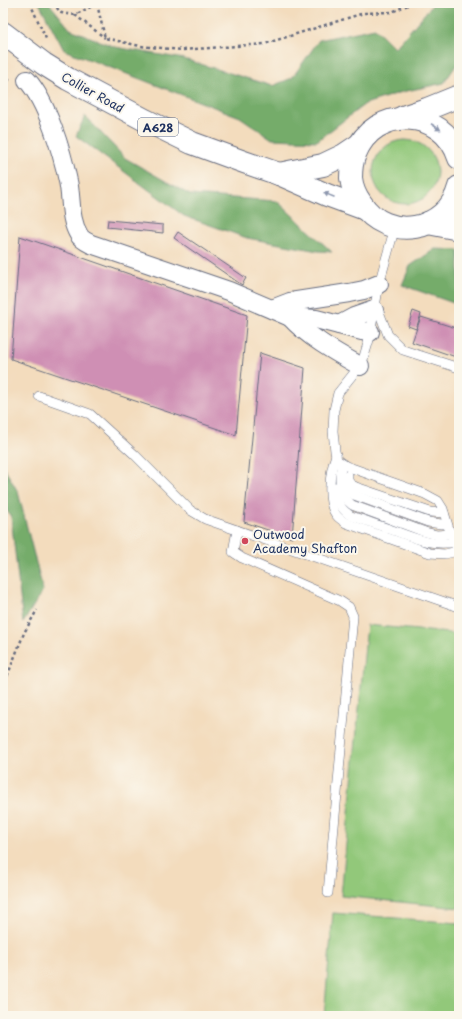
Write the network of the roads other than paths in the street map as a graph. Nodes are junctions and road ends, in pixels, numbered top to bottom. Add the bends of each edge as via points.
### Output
1 (3, 33) edge
2 (27, 80) dead end
3 (459, 96) edge
4 (398, 118) junction
5 (459, 139) edge
6 (359, 145) junction
7 (459, 157) edge
8 (279, 174) junction
9 (459, 187) edge
10 (365, 209) junction
11 (428, 223) junction
12 (395, 227) junction
13 (459, 229) edge
14 (379, 284) junction
15 (375, 306) junction
16 (272, 309) junction
17 (290, 317) junction
18 (339, 325) junction
19 (366, 349) junction
20 (459, 368) edge
21 (39, 396) dead end
22 (342, 463) junction
23 (444, 513) junction
24 (447, 524) junction
25 (237, 530) junction
26 (455, 545) edge
27 (459, 607) edge
28 (328, 893) dead end

1 - 8 main road, Collier Road / A628 via 68,79 144,120 185,140
2 - 16 street via 47,114 56,138 79,236 91,244 229,291
3 - 4 main road, A628
4 - 6 main road, A628 via 376,127
4 -> 7 main road, A628 via 414,118 428,122 441,130 452,142
5 - 7 main road, A628
6 - 8 main road, A628 via 323,165
6 - 10 main road, A628 via 352,161 352,178 356,195
10 -> 8 main road, Collier Road / A628
9 - 11 main road, A628 via 450,206
10 - 12 main road, A628 via 378,220
11 - 12 main road, A628 via 418,227
11 - 13 main road
12 - 14 lane
14 - 15 lane
14 - 16 street via 364,290 290,302
15 - 18 street
15 - 19 lane
15 - 20 lane via 388,335 403,350
16 - 17 street
17 - 18 street via 316,319
17 - 19 street via 317,323 359,341
17 - 19 street via 334,351
18 - 19 street via 362,332
19 - 22 lane via 338,393 334,410 333,431
21 - 25 lane via 90,414 190,510 205,519
22 - 23 lane via 424,494 438,501
22 - 23 lane via 351,485 430,512
22 - 24 lane via 344,483 354,495 428,522
22 - 26 lane via 340,487 352,505 437,535
22 - 26 lane via 331,473 331,499 337,517 346,523 430,553 445,554
23 - 24 lane
24 - 26 lane
25 - 27 lane
25 - 28 lane via 233,552 340,601 349,607 353,616

